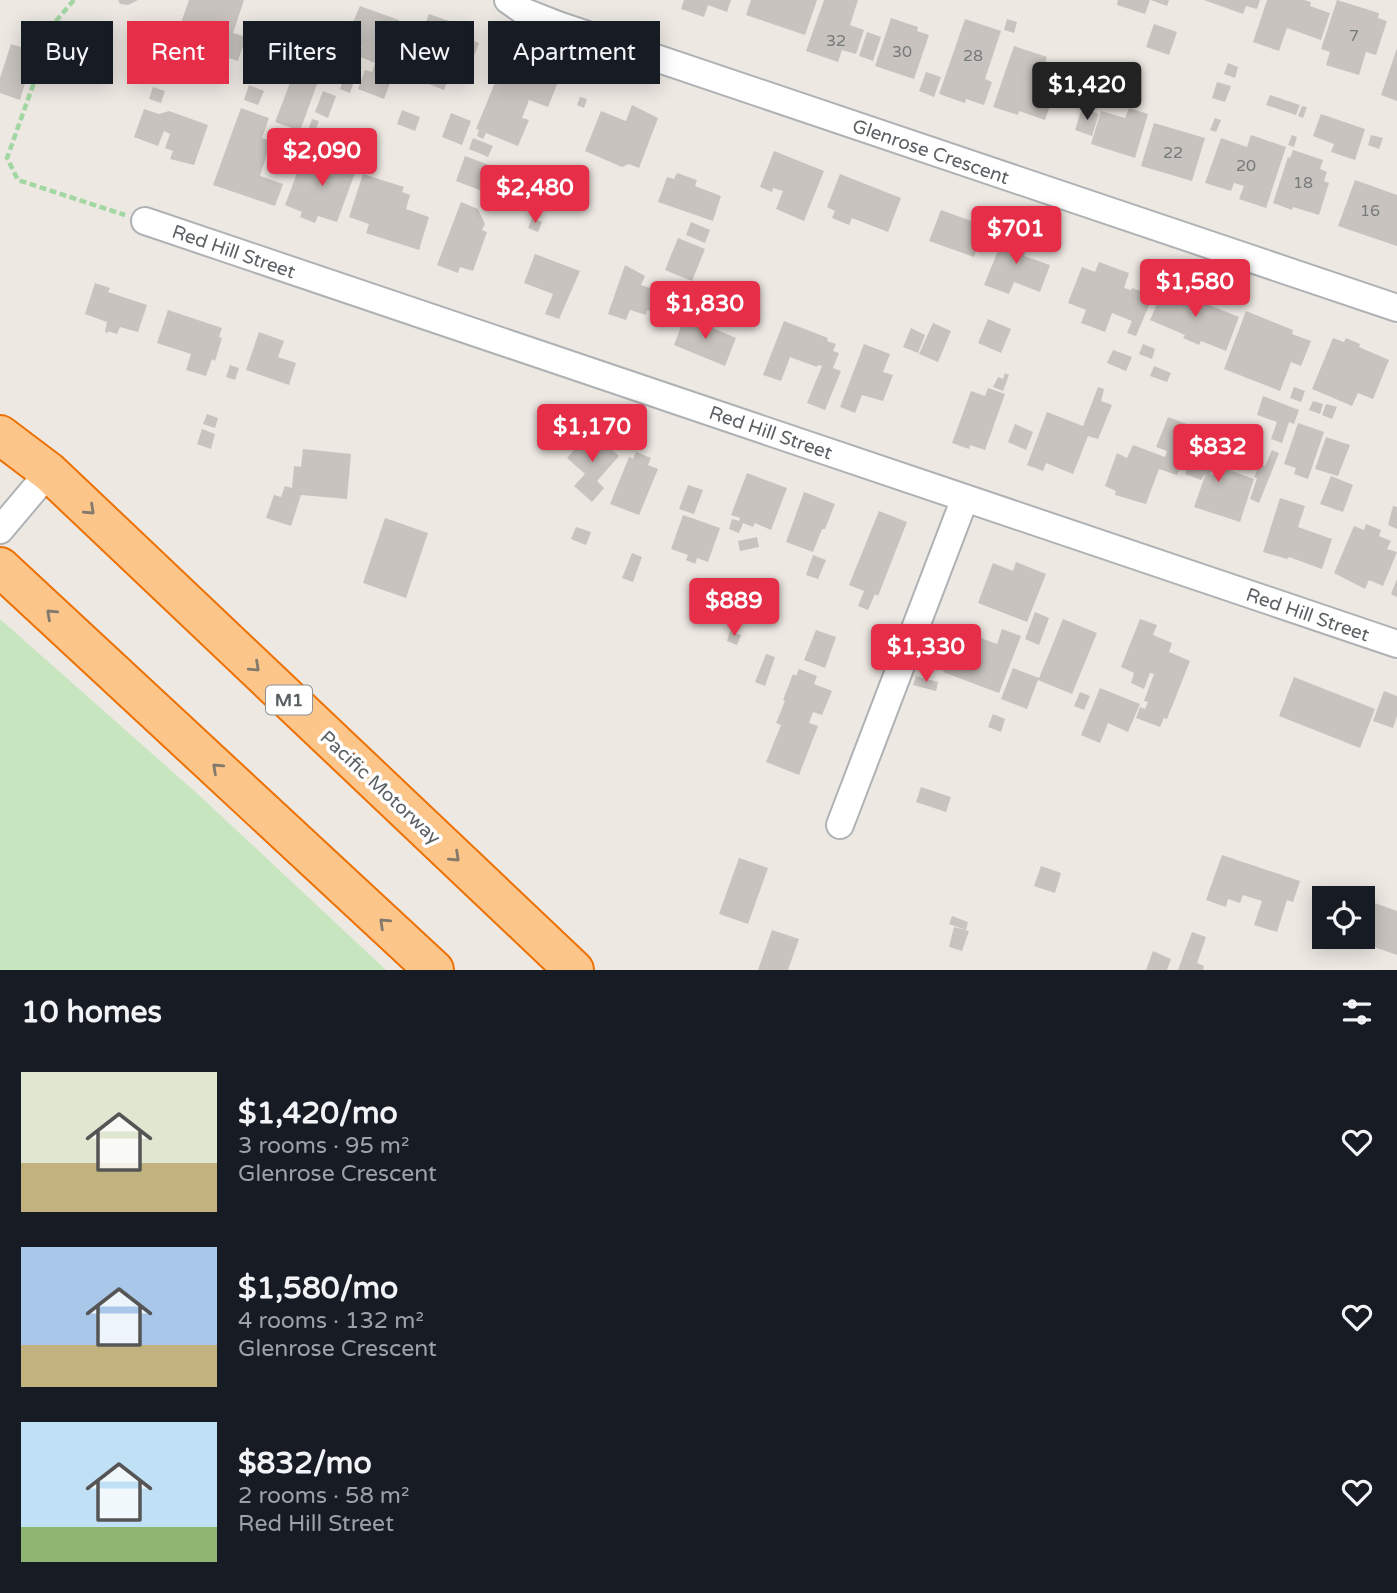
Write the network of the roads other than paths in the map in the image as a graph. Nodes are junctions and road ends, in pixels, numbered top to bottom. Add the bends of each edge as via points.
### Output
1 (508, 0) edge
2 (145, 220) road end
3 (1397, 308) edge
4 (0, 435) edge
5 (50, 472) junction
6 (965, 498) junction
7 (0, 530) edge
8 (0, 567) edge
9 (1397, 644) edge
10 (841, 825) dead end
11 (434, 970) edge
12 (574, 970) edge

1 - 3 street, Glenrose Crescent via 525,12 571,30
2 - 6 street, Red Hill Street
4 - 5 highway, Pacific Motorway / M1
5 - 7 street
5 -> 12 highway, Pacific Motorway / M1
6 - 9 street, Red Hill Street
6 - 10 street
11 -> 8 highway

